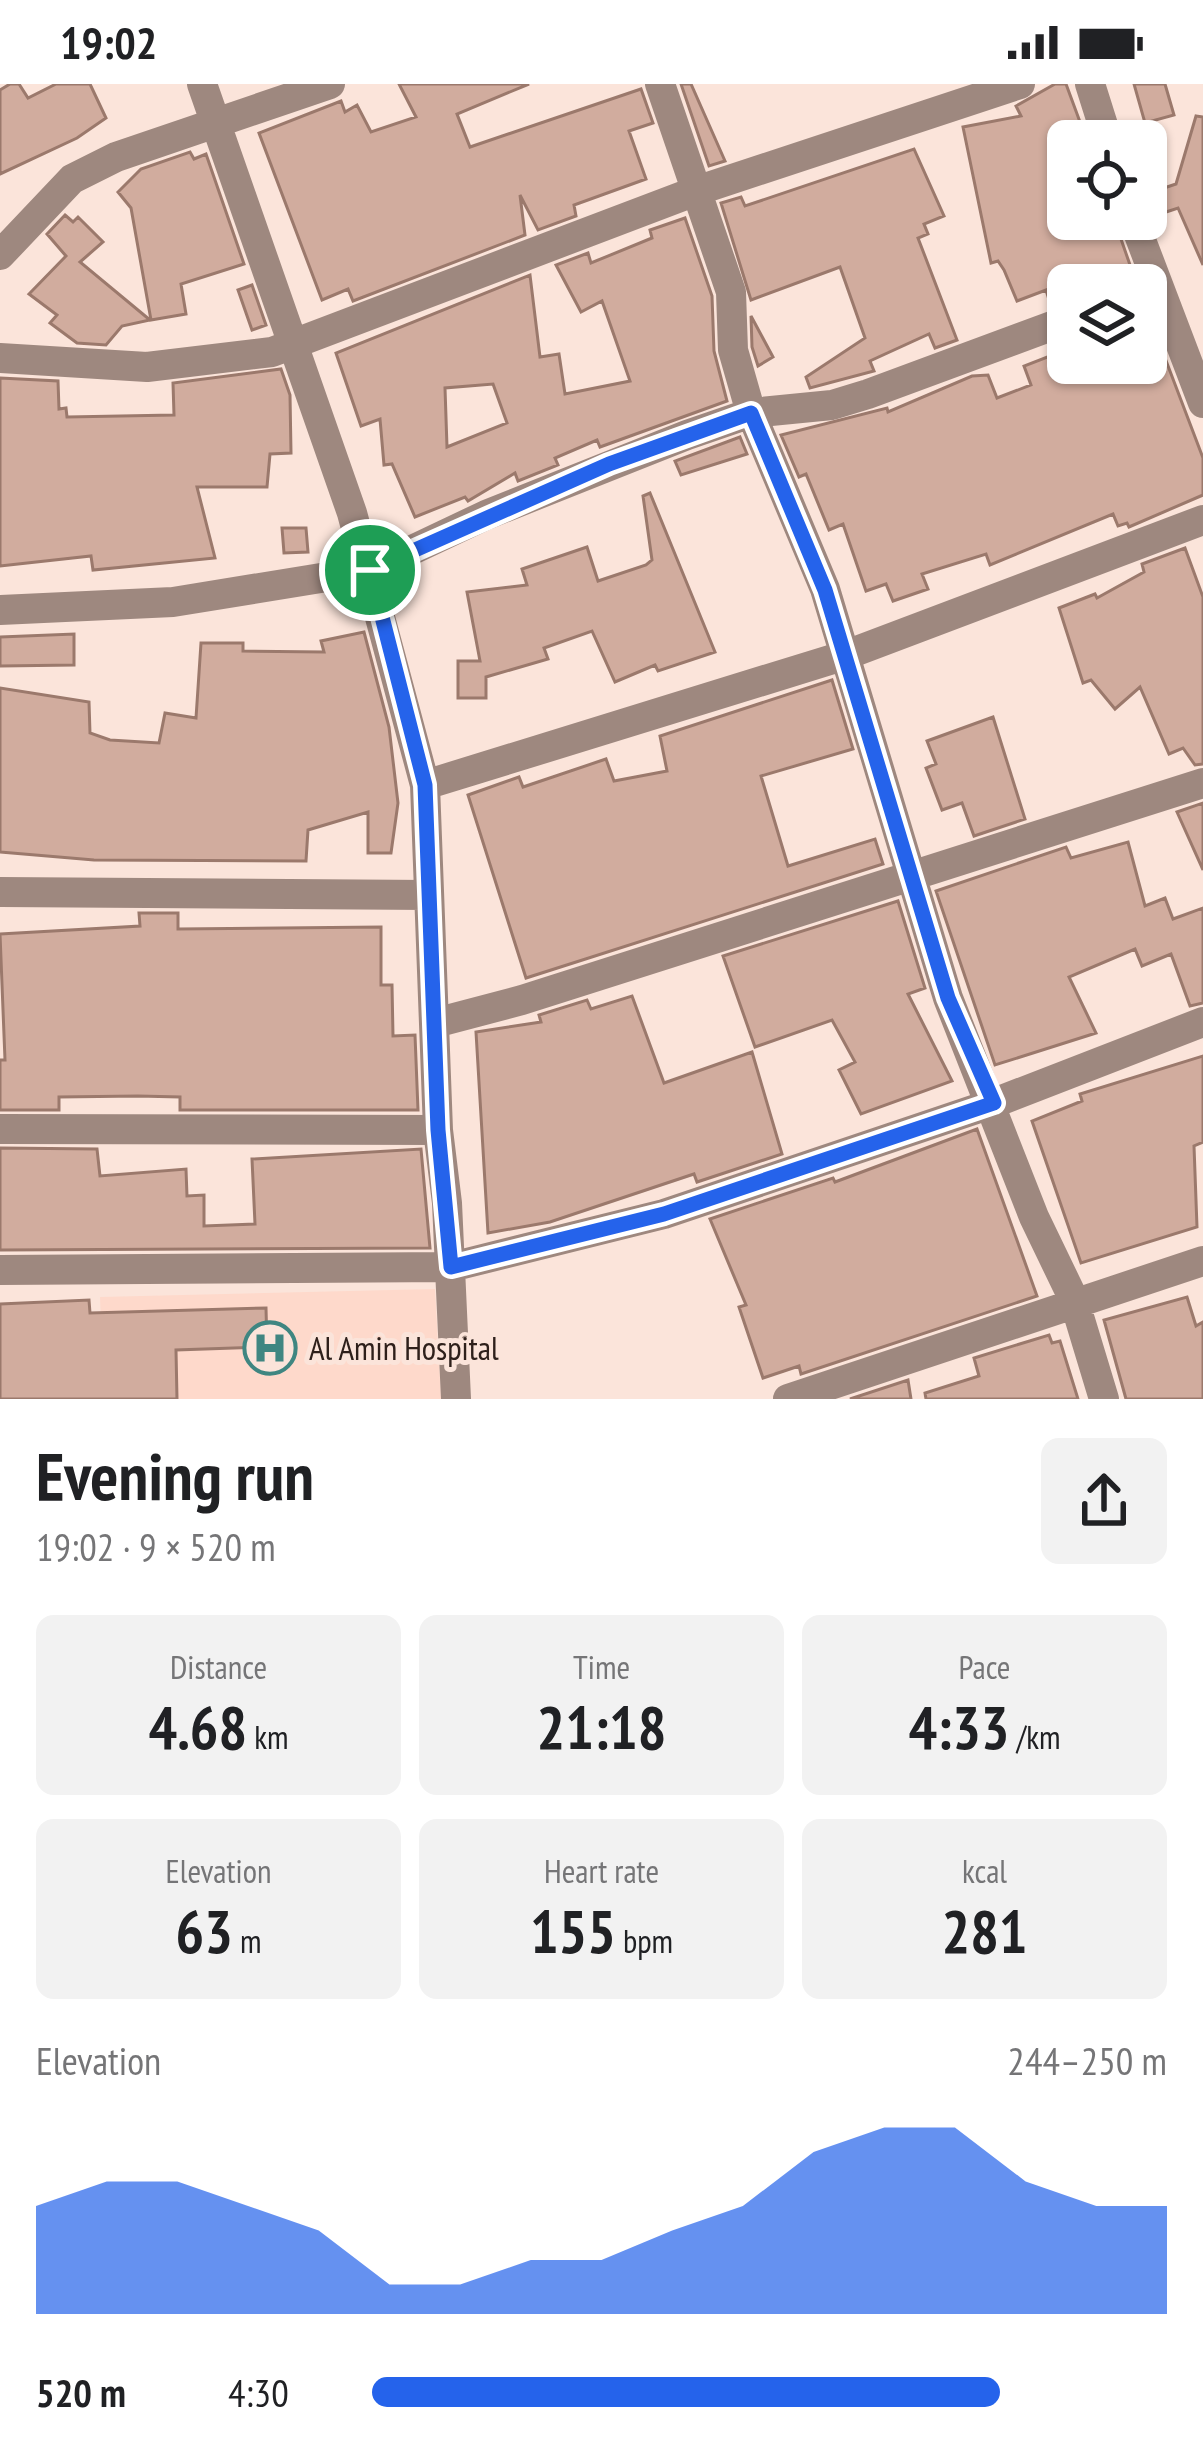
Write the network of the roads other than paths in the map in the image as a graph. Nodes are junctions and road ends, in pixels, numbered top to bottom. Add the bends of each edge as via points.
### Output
1 (202, 84) edge
2 (330, 84) edge
3 (660, 84) edge
4 (1020, 84) edge
5 (1090, 84) edge
6 (1101, 120) edge
7 (216, 125) junction
8 (696, 191) junction
9 (0, 255) edge
10 (1167, 324) edge
11 (1047, 328) edge
12 (295, 344) junction
13 (0, 358) edge
14 (1203, 403) edge
15 (751, 413) junction
16 (1203, 520) edge
17 (370, 570) junction
18 (0, 610) edge
19 (846, 655) junction
20 (1203, 783) edge
21 (425, 785) junction
22 (913, 878) junction
23 (0, 892) edge
24 (428, 895) junction
25 (1203, 1022) edge
26 (435, 1023) junction
27 (994, 1103) junction
28 (0, 1129) edge
29 (438, 1130) junction
30 (1203, 1261) edge
31 (451, 1267) junction
32 (0, 1270) edge
33 (1074, 1300) junction
34 (456, 1399) edge
35 (788, 1399) edge
36 (1104, 1399) edge

1 - 7 street
2 - 7 street
3 - 8 street
4 - 8 street
5 - 6 street
7 - 9 street via 72,179
7 - 12 street
8 - 12 street
8 - 15 street via 731,292 734,350
10 - 14 street
11 - 15 street via 832,405
12 - 13 street via 147,367
12 - 17 street
15 - 17 street via 609,464
15 - 19 street
16 - 19 street
17 - 18 street via 173,602
17 - 21 street
19 - 21 street
19 - 22 street
20 - 22 street
21 - 24 street
22 - 26 street
22 - 27 street via 948,998
23 - 24 street
24 - 26 street
25 - 27 street
26 - 29 street
27 - 31 street via 664,1214
27 - 33 street
28 - 29 street
29 - 31 street
30 - 33 street
31 - 32 street
31 - 34 street
33 - 35 street
33 - 36 street

